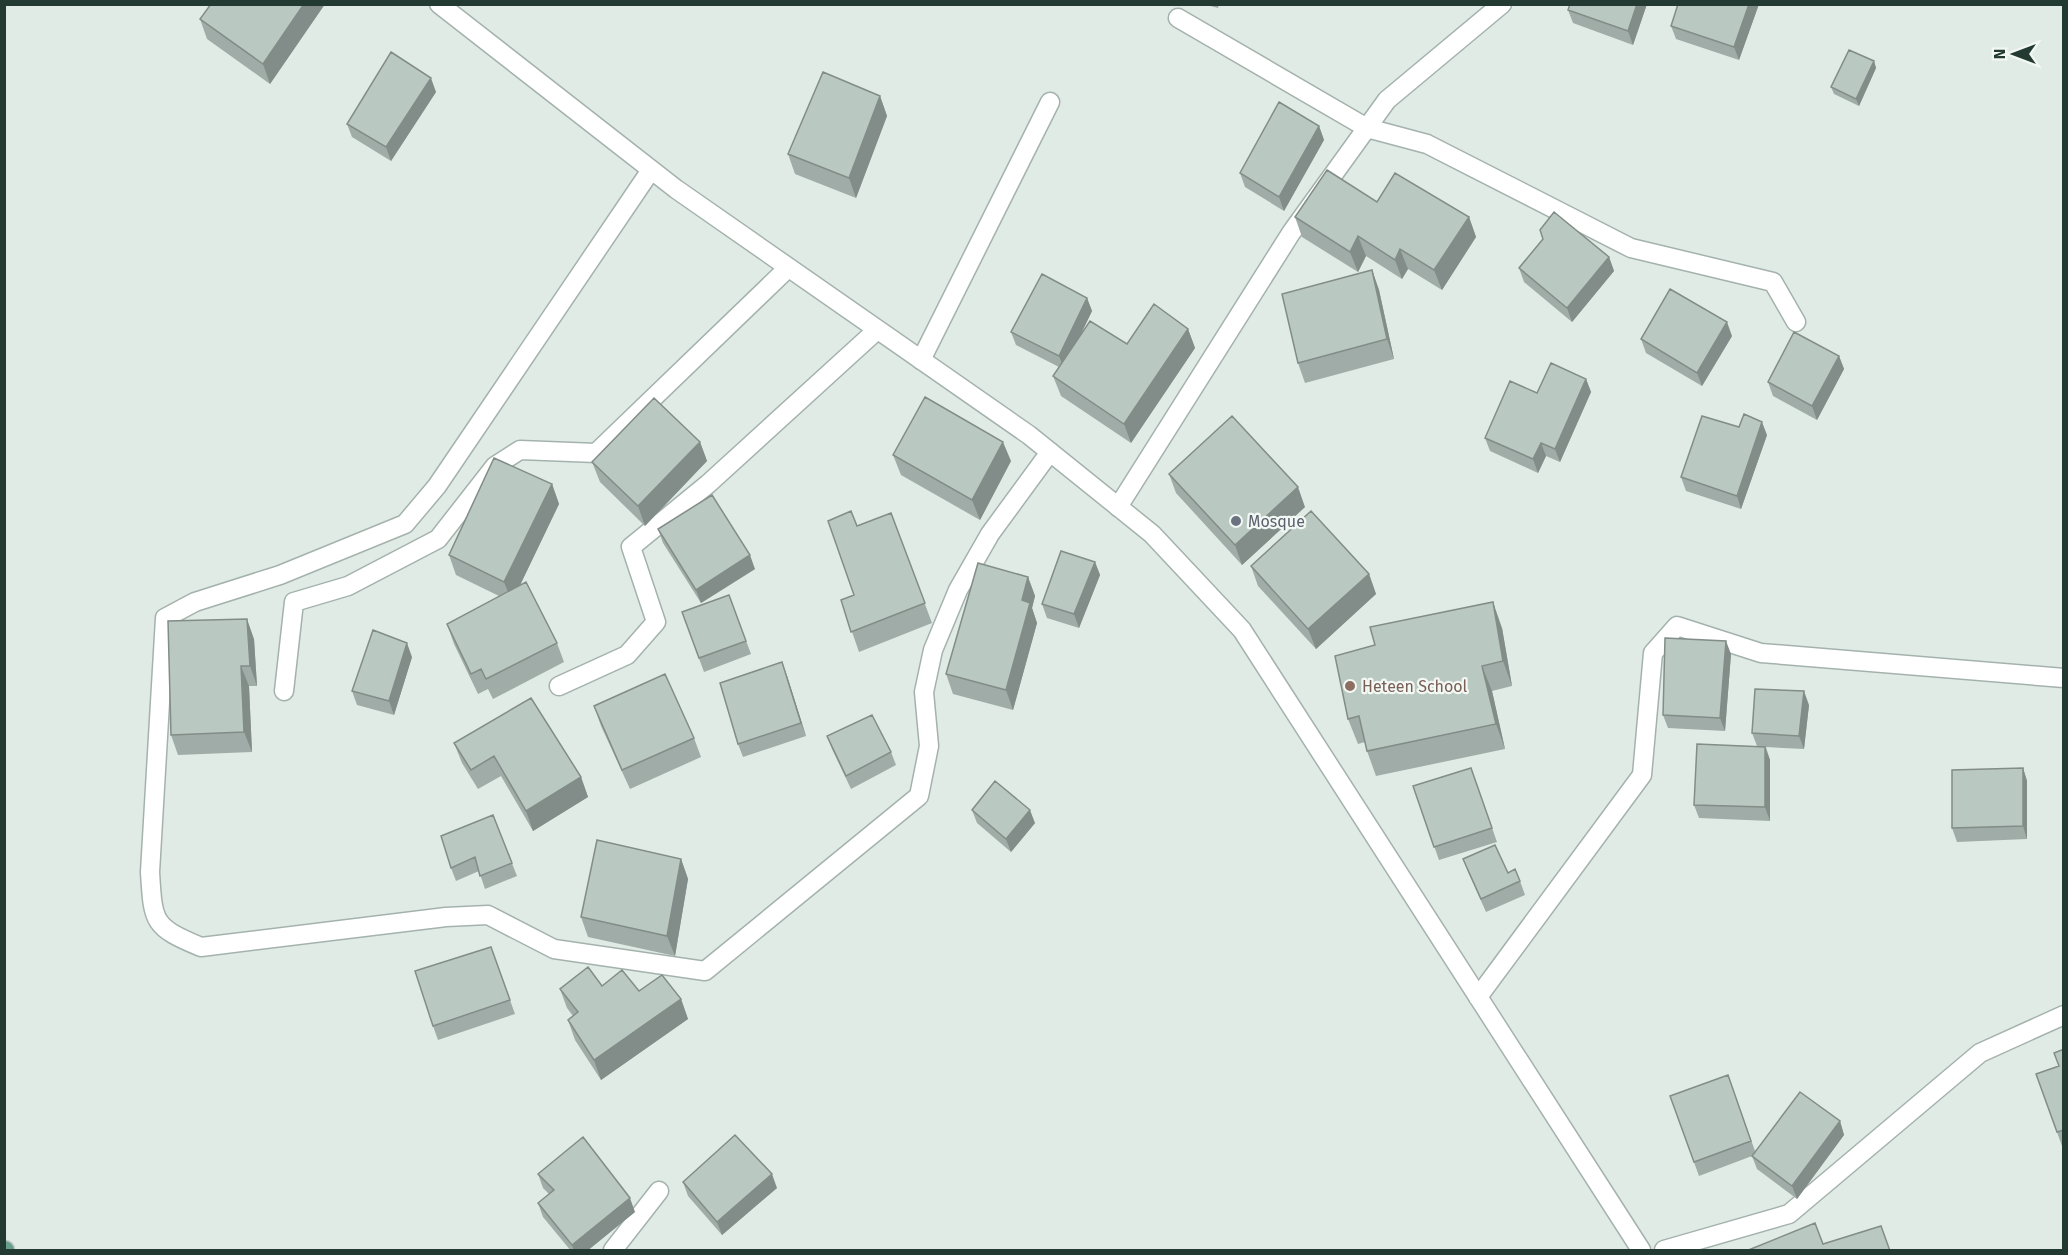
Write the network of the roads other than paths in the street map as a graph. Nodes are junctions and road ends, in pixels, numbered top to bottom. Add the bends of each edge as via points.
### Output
1 (439, 4) edge
2 (1502, 4) edge
3 (1178, 18) dead end
4 (1050, 102) dead end
5 (1367, 128) junction
6 (651, 170) junction
7 (788, 268) junction
8 (1796, 322) dead end
9 (877, 330) junction
10 (921, 360) junction
11 (1050, 452) junction
12 (1118, 507) junction
13 (2064, 678) edge
14 (559, 686) dead end
15 (284, 691) dead end
16 (1478, 998) junction
17 (2064, 1015) edge
18 (659, 1191) dead end
19 (613, 1251) edge
20 (1641, 1251) edge
21 (1664, 1251) edge

1 - 6 street
2 - 5 street via 1387,100
3 - 5 street
4 - 10 street
5 - 8 street via 1427,144 1631,248 1773,282
5 - 12 street via 1292,233
6 - 7 street
6 - 11 street via 437,486 405,525 280,575 195,602 165,618 150,872 153,913 168,933 201,947 488,915 554,949 705,971 919,796 929,746 924,692 933,650 958,590 990,534
7 - 9 street
7 - 15 street via 596,453 520,450 495,466 438,539 348,585 294,602
9 - 10 street
9 - 14 street via 708,484 631,547 656,622 627,655
10 - 11 street
11 - 12 street
12 - 16 street via 1152,534 1242,630
13 - 16 street via 1761,653 1677,626 1653,653 1642,776
16 - 20 street
17 - 21 street via 1980,1053 1789,1214
18 - 19 street

